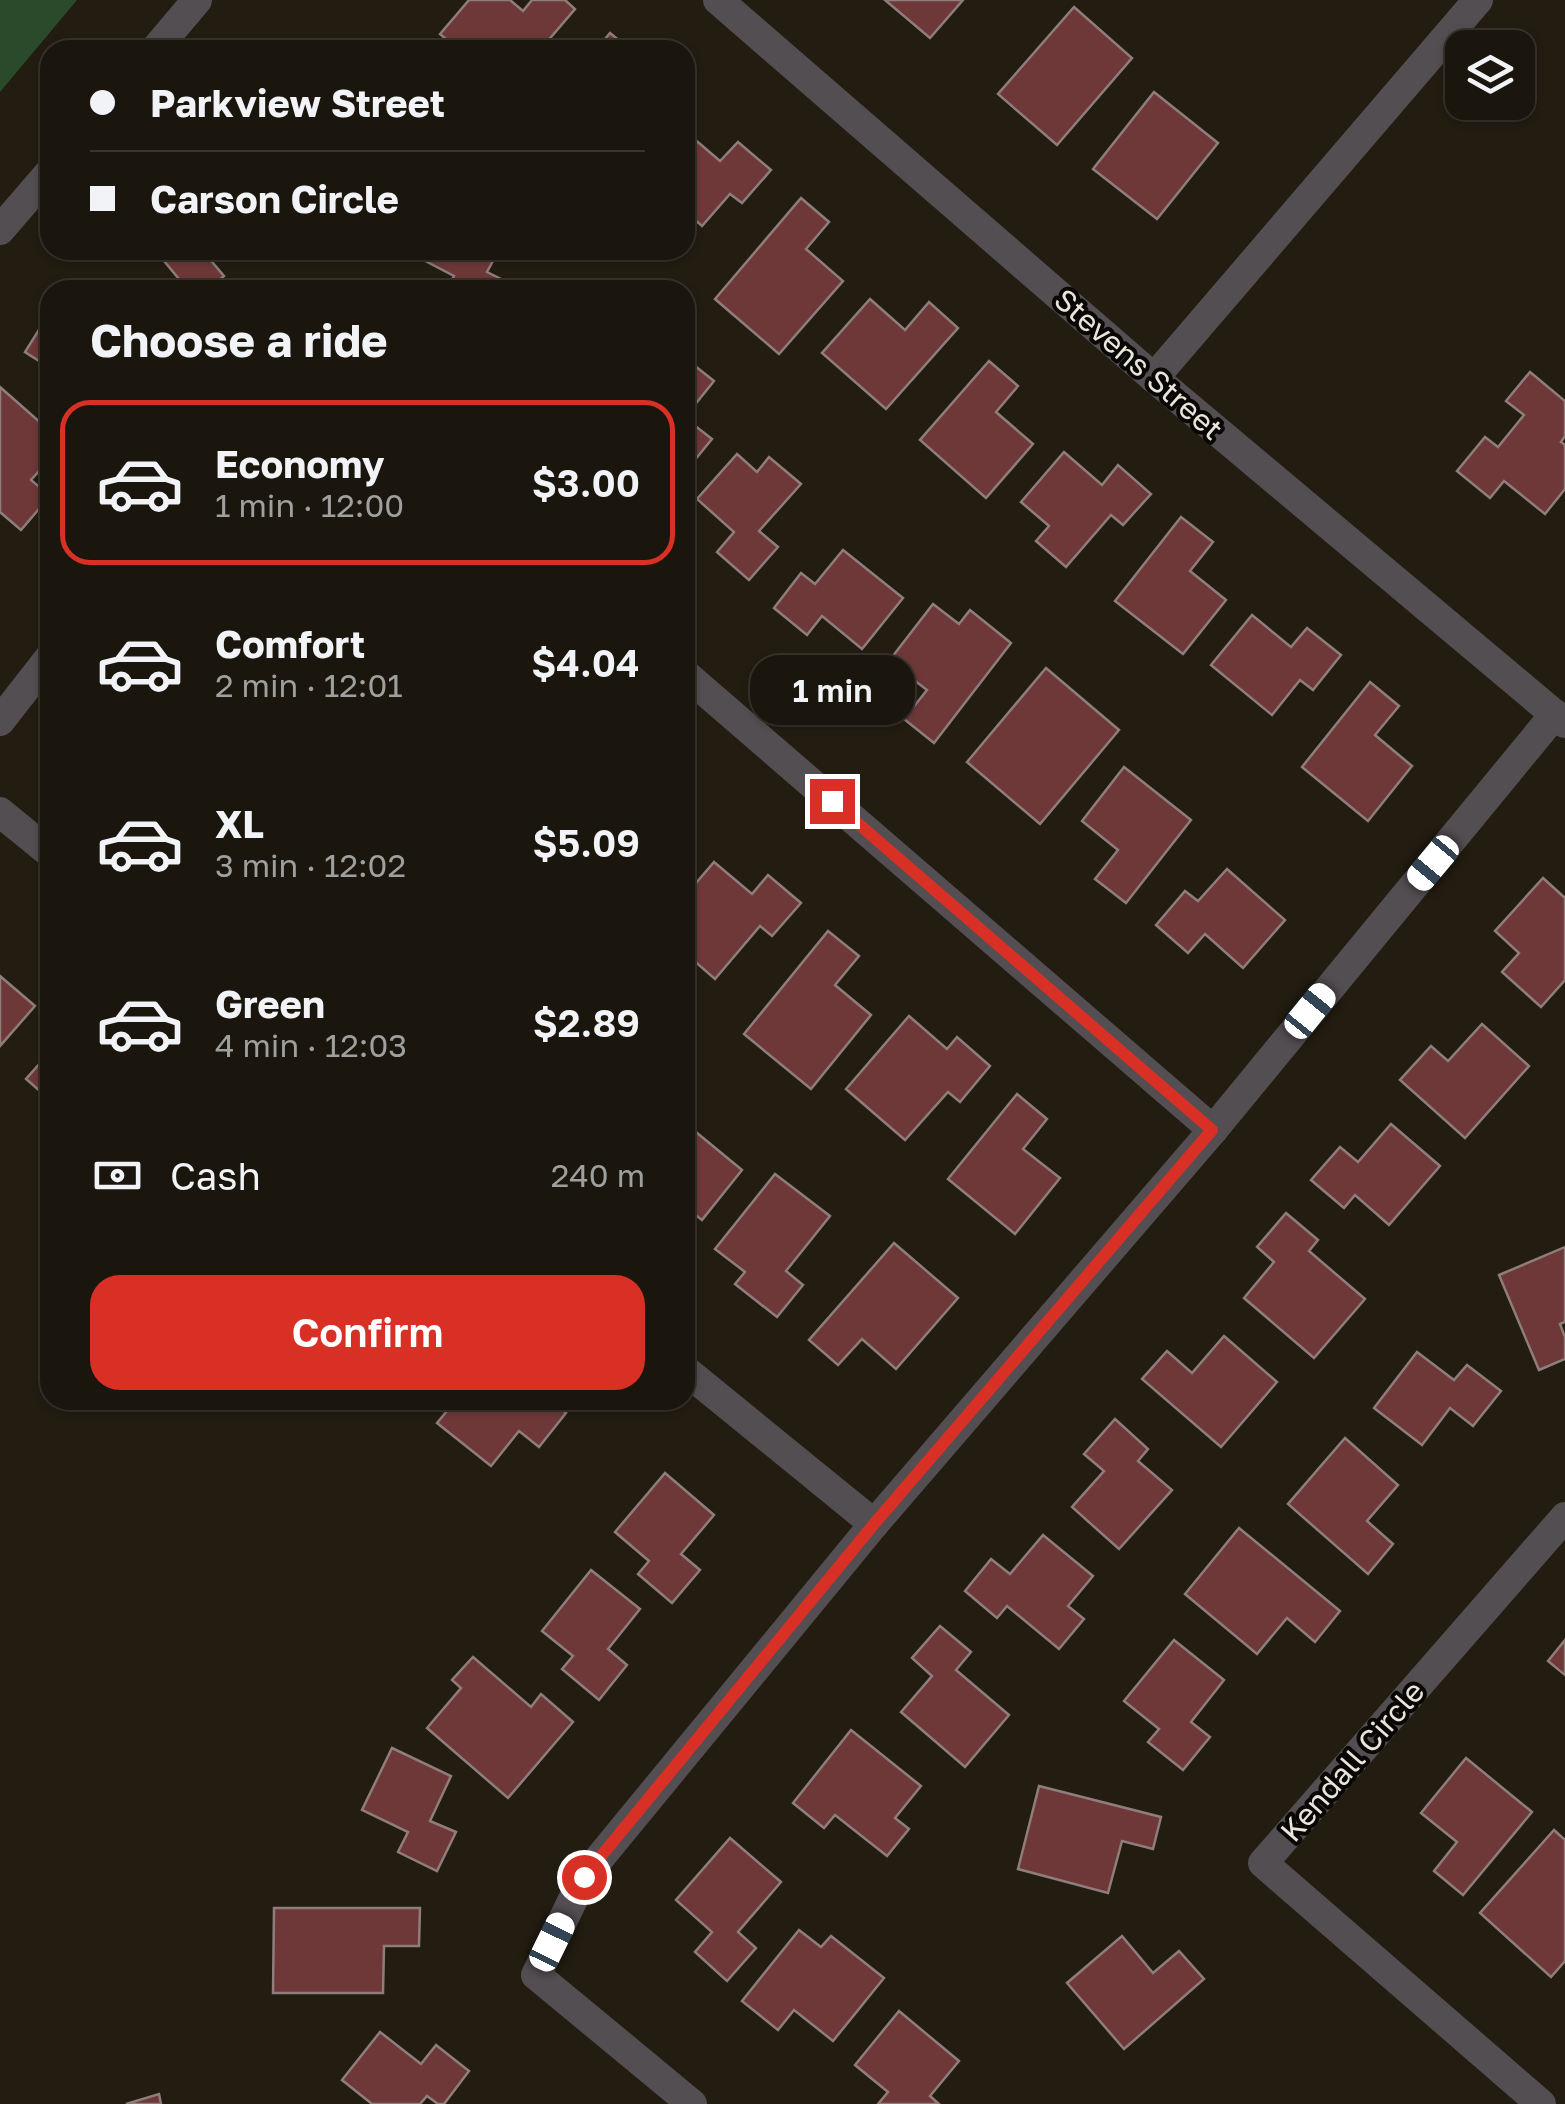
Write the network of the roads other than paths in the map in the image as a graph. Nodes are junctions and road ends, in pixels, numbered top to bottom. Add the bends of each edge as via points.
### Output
1 (198, 0) edge
2 (718, 0) edge
3 (1478, 0) edge
4 (163, 40) edge
5 (40, 184) edge
6 (0, 230) edge
7 (1154, 378) junction
8 (40, 669) edge
9 (695, 683) edge
10 (1560, 719) edge
11 (0, 721) edge
12 (0, 812) edge
13 (40, 845) edge
14 (1212, 1130) junction
15 (695, 1378) edge
16 (1565, 1517) edge
17 (874, 1524) junction
18 (692, 2104) edge
19 (1541, 2104) edge

1 - 4 street
2 - 7 street, Stevens Street
3 - 7 street
5 - 6 street
7 - 10 street, Stevens Street
8 - 11 street
9 - 14 street
10 - 14 street
12 - 13 street
14 - 17 street
15 - 17 street
16 - 19 street, Kendall Circle via 1262,1863
17 - 18 street via 584,1877 536,1974

